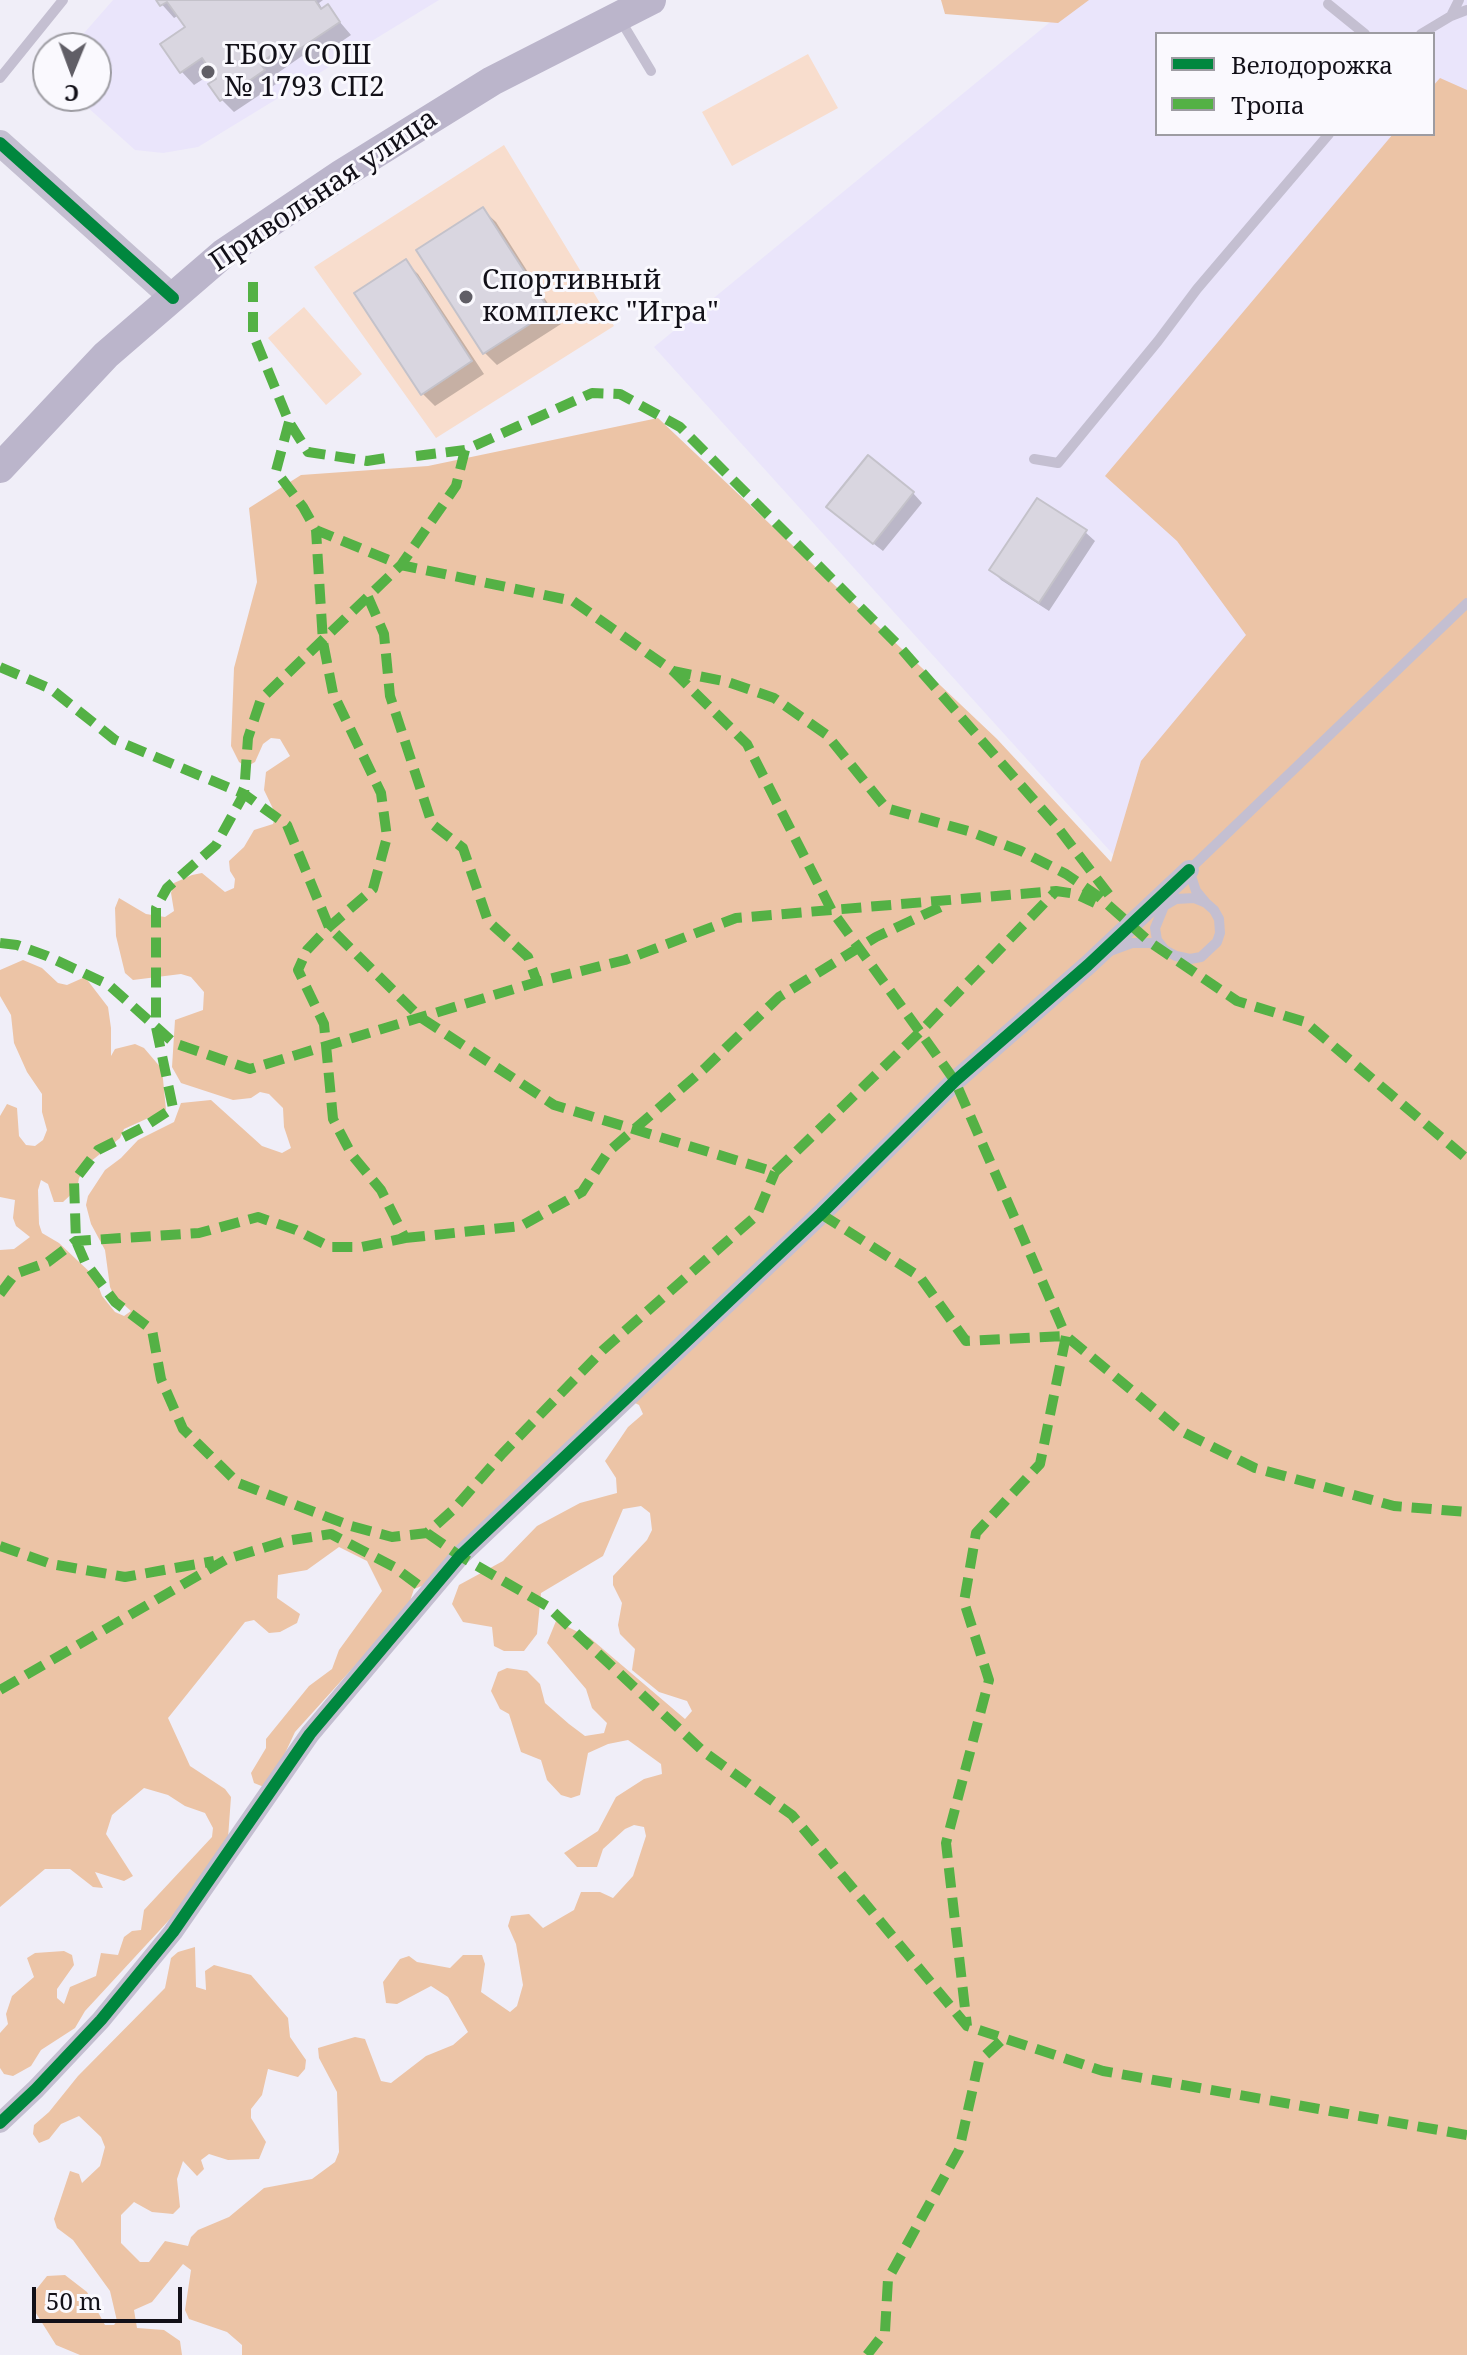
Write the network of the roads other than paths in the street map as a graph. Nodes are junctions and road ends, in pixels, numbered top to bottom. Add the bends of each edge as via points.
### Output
1 (63, 0) edge
2 (651, 0) edge
3 (1459, 0) edge
4 (1328, 4) dead end
5 (1467, 10) edge
6 (619, 16) junction
7 (1451, 16) junction
8 (1363, 32) edge
9 (1424, 32) edge
10 (651, 71) dead end
11 (0, 78) edge
12 (1327, 136) edge
13 (0, 143) edge
14 (173, 298) junction
15 (1034, 459) dead end
16 (0, 468) edge
17 (1467, 603) edge
18 (1189, 870) junction
19 (1206, 903) junction
20 (1164, 949) junction
21 (1088, 965) junction
22 (0, 2123) edge

1 - 11 lane
2 - 6 main road, Привольная улица
3 - 7 lane
4 - 8 lane
5 - 7 lane
6 - 10 lane
6 - 14 main road, Привольная улица via 492,81 342,174 223,254
7 - 9 lane
12 - 15 lane via 1193,286 1158,341 1058,463
13 - 14 street
14 - 16 main road, Привольная улица via 106,355
17 - 18 lane
18 - 19 lane
18 - 21 street
19 - 20 lane via 1176,899 1164,906 1155,928
19 - 20 lane via 1219,919 1220,933 1210,951 1190,959
20 - 21 lane via 1132,943
21 - 22 street via 955,1081 460,1556 310,1734 173,1932 101,2020

